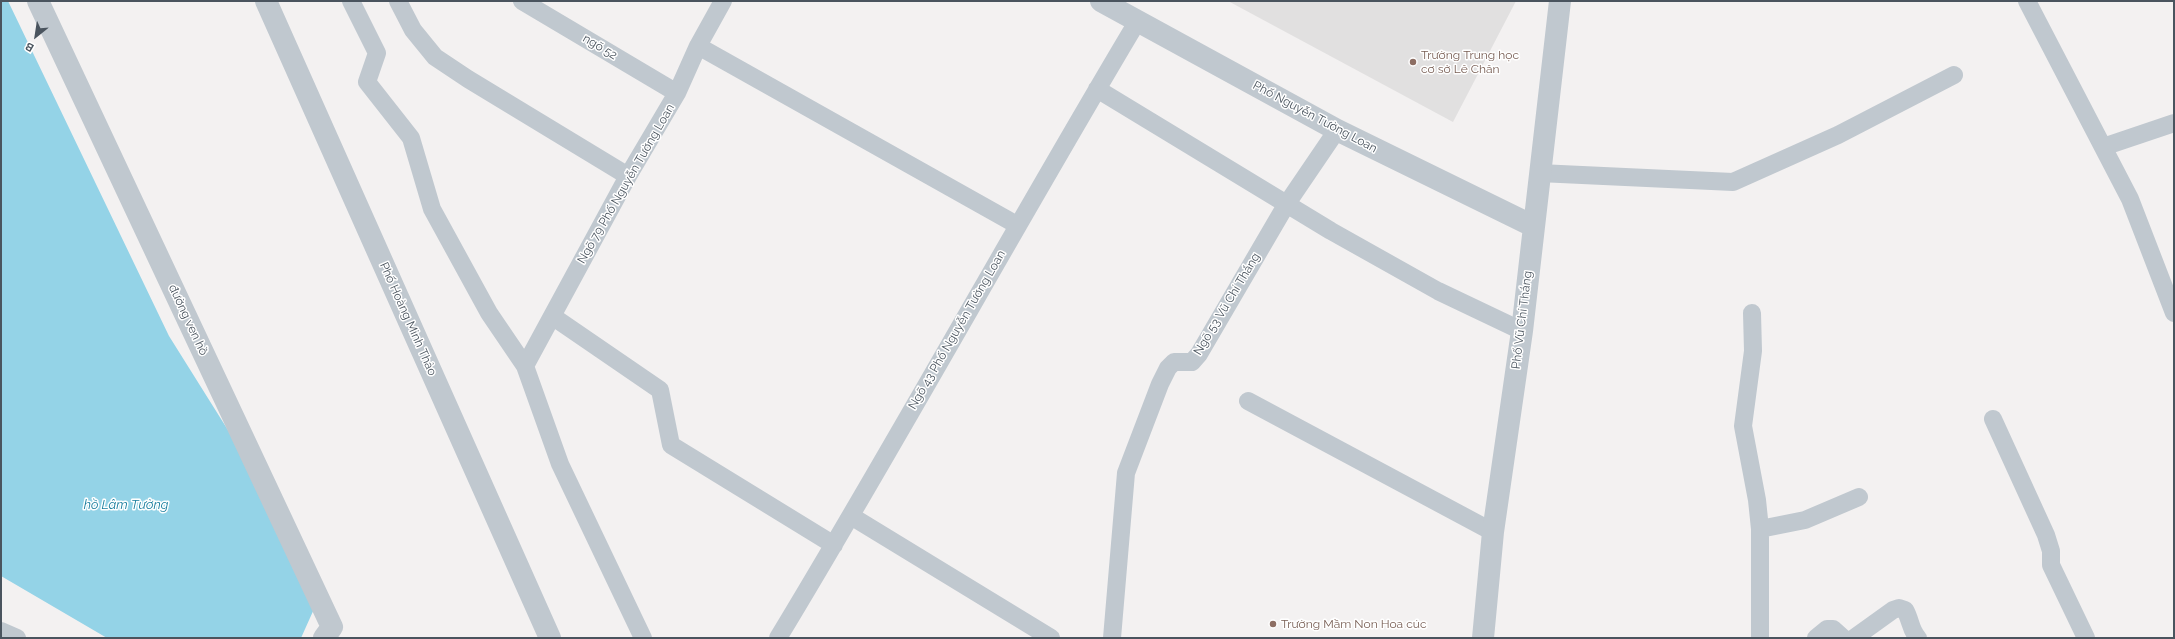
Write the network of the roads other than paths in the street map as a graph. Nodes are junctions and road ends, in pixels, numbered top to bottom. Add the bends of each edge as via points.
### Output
1 (38, 1) edge
2 (266, 1) edge
3 (351, 1) edge
4 (398, 1) edge
5 (522, 1) edge
6 (723, 1) edge
7 (1101, 1) edge
8 (1560, 1) edge
9 (2027, 1) edge
10 (1136, 22) junction
11 (698, 46) junction
12 (1954, 75) dead end
13 (1097, 89) junction
14 (677, 93) junction
15 (2174, 123) edge
16 (1337, 130) junction
17 (2103, 147) junction
18 (1539, 173) junction
19 (628, 176) junction
20 (1286, 205) junction
21 (1017, 225) junction
22 (1533, 226) junction
23 (1752, 313) dead end
24 (2174, 313) edge
25 (552, 316) junction
26 (1522, 331) junction
27 (525, 366) junction
28 (1248, 401) dead end
29 (1993, 419) dead end
30 (1859, 497) dead end
31 (851, 516) junction
32 (1760, 529) junction
33 (1493, 532) junction
34 (834, 545) junction
35 (1, 631) edge
36 (17, 638) edge
37 (324, 638) edge
38 (550, 638) edge
39 (643, 638) edge
40 (778, 638) edge
41 (1051, 638) edge
42 (1112, 638) edge
43 (1483, 638) edge
44 (1760, 638) edge
45 (1816, 638) edge
46 (1843, 638) edge
47 (1854, 638) edge
48 (1918, 638) edge
49 (2086, 638) edge

1 - 37 street, đường ven hồ via 332,627
2 - 38 street, Phố Hoàng Minh Thảo
3 - 27 lane via 377,53 367,82 411,138 432,209 489,313
4 - 19 lane via 413,30 435,57
5 - 14 lane, ngõ 52
6 - 11 lane, Ngõ 79 Phố Nguyễn Tường Loan
7 - 10 street, Phố Nguyễn Tường Loan
8 - 18 street, Phố Vũ Chí Thắng
9 - 17 lane
10 - 13 lane, Ngõ 43 Phố Nguyễn Tường Loan
10 - 16 street, Phố Nguyễn Tường Loan
11 - 14 lane, Ngõ 79 Phố Nguyễn Tường Loan
11 - 21 lane
12 - 18 lane via 1838,134 1733,182
13 - 20 lane
13 - 21 lane, Ngõ 43 Phố Nguyễn Tường Loan
14 - 19 lane, Ngõ 79 Phố Nguyễn Tường Loan
15 - 17 lane
16 - 20 lane, Ngõ 53 Vũ Chí Thắng
16 - 22 street, Phố Nguyễn Tường Loan
17 - 24 lane via 2130,199
18 - 22 street, Phố Vũ Chí Thắng
19 - 25 lane, Ngõ 79 Phố Nguyễn Tường Loan
20 - 26 lane via 1438,292
20 - 42 lane, Ngõ 53 Vũ Chí Thắng via 1199,354 1192,362 1171,364 1160,384 1126,473
21 - 31 lane, Ngõ 43 Phố Nguyễn Tường Loan
22 - 26 street, Phố Vũ Chí Thắng
23 - 32 lane via 1753,351 1743,426
25 - 27 lane, Ngõ 79 Phố Nguyễn Tường Loan
25 - 34 lane via 660,390 670,445
26 - 33 street, Phố Vũ Chí Thắng
27 - 39 lane via 560,464
28 - 33 lane
29 - 49 lane via 2046,535 2053,570
30 - 32 lane via 1805,520
31 - 34 lane, Ngõ 43 Phố Nguyễn Tường Loan
31 - 41 lane
32 - 44 lane
33 - 43 street, Phố Vũ Chí Thắng
34 - 40 lane, Ngõ 43 Phố Nguyễn Tường Loan
35 - 36 lane
45 - 46 lane via 1827,629 1833,629
47 - 48 lane via 1899,608 1905,610 1910,619 1912,632

